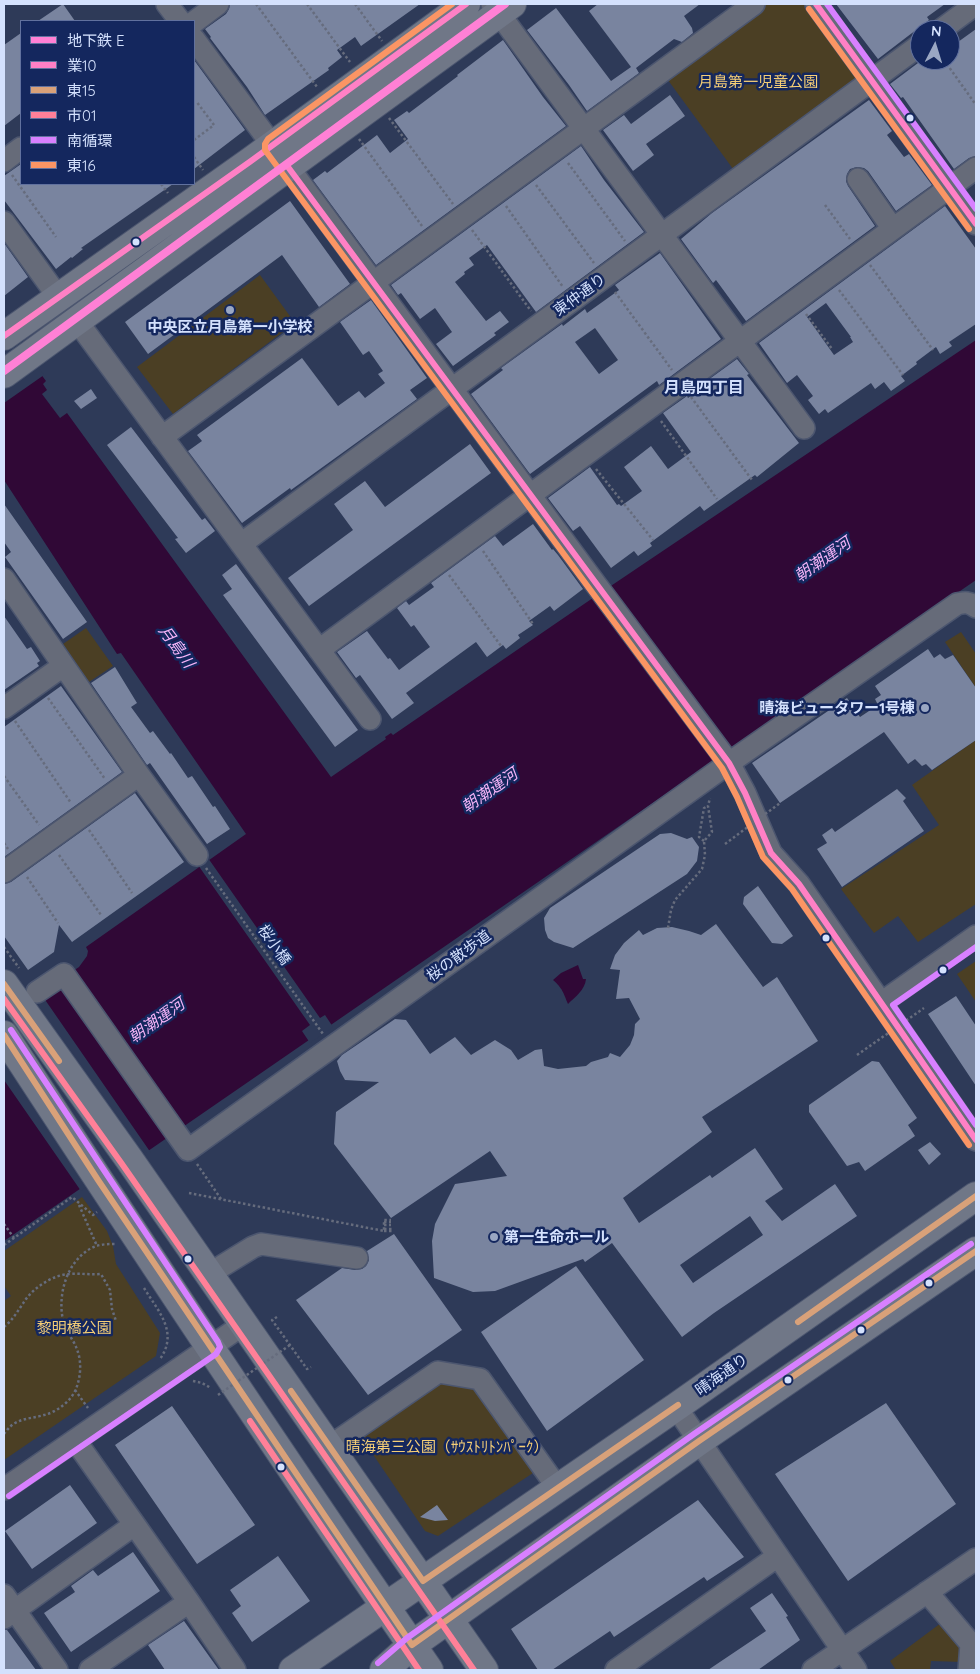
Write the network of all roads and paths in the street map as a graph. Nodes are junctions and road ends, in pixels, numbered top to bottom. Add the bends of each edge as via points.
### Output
1 (168, 4) edge
2 (218, 4) edge
3 (256, 4) edge
4 (307, 4) edge
5 (356, 4) edge
6 (466, 4) edge
7 (754, 4) edge
8 (816, 4) edge
9 (976, 4) edge
10 (501, 7) edge
11 (179, 20) edge
12 (954, 20) edge
13 (195, 21) edge
14 (195, 40) edge
15 (910, 53) edge
16 (394, 57) junction
17 (951, 70) edge
18 (363, 80) junction
19 (872, 81) junction
20 (196, 101) dead end
21 (976, 105) edge
22 (339, 114) junction
23 (584, 129) junction
24 (195, 139) edge
25 (557, 148) junction
26 (20, 149) edge
27 (280, 157) junction
28 (6, 165) edge
29 (976, 168) edge
30 (526, 171) junction
31 (858, 178) dead end
32 (950, 188) junction
33 (497, 192) junction
34 (825, 205) dead end
35 (4, 222) edge
36 (976, 224) edge
37 (893, 229) junction
38 (662, 235) junction
39 (56, 237) dead end
40 (432, 240) junction
41 (629, 246) dead end
42 (861, 253) junction
43 (829, 276) junction
44 (604, 278) junction
45 (373, 283) junction
46 (59, 298) junction
47 (572, 301) junction
48 (796, 301) junction
49 (77, 321) junction
50 (7, 334) edge
51 (740, 342) junction
52 (832, 349) dead end
53 (934, 350) dead end
54 (4, 374) edge
55 (903, 375) dead end
56 (682, 384) junction
57 (452, 389) junction
58 (651, 407) junction
59 (804, 428) dead end
60 (162, 437) junction
61 (585, 456) junction
62 (752, 480) dead end
63 (530, 496) junction
64 (717, 499) dead end
65 (474, 538) junction
66 (653, 540) dead end
67 (241, 544) junction
68 (440, 562) junction
69 (4, 578) edge
70 (976, 607) edge
71 (533, 624) dead end
72 (501, 646) dead end
73 (319, 650) junction
74 (63, 666) junction
75 (38, 684) junction
76 (5, 707) edge
77 (370, 719) dead end
78 (727, 761) junction
79 (138, 775) junction
80 (114, 792) junction
81 (780, 803) dead end
82 (80, 817) junction
83 (704, 841) junction
84 (4, 843) edge
85 (725, 844) dead end
86 (197, 855) joint
87 (10, 867) edge
88 (132, 893) dead end
89 (58, 923) dead end
90 (668, 928) dead end
91 (976, 936) edge
92 (18, 992) edge
93 (881, 1003) junction
94 (924, 1008) dead end
95 (4, 1035) edge
96 (332, 1047) junction
97 (857, 1055) dead end
98 (976, 1140) edge
99 (188, 1150) junction
100 (189, 1193) dead end
101 (976, 1196) edge
102 (221, 1199) junction
103 (78, 1204) junction
104 (976, 1210) edge
105 (99, 1211) dead end
106 (4, 1224) edge
107 (384, 1226) junction
108 (14, 1238) junction
109 (120, 1243) dead end
110 (4, 1246) edge
111 (96, 1246) junction
112 (976, 1251) edge
113 (357, 1258) dead end
114 (68, 1274) junction
115 (209, 1274) junction
116 (848, 1287) junction
117 (143, 1288) dead end
118 (277, 1317) dead end
119 (116, 1321) dead end
120 (244, 1324) junction
121 (4, 1328) edge
122 (290, 1344) junction
123 (211, 1347) junction
124 (160, 1359) dead end
125 (311, 1367) dead end
126 (193, 1381) dead end
127 (75, 1390) junction
128 (676, 1407) junction
129 (81, 1413) dead end
130 (4, 1434) edge
131 (75, 1440) junction
132 (699, 1441) junction
133 (329, 1447) junction
134 (557, 1487) junction
135 (4, 1489) edge
136 (134, 1525) junction
137 (778, 1556) junction
138 (976, 1559) edge
139 (423, 1581) junction
140 (927, 1592) junction
141 (188, 1602) junction
142 (385, 1607) junction
143 (7, 1608) edge
144 (450, 1620) junction
145 (412, 1645) junction
146 (974, 1645) edge
147 (842, 1650) junction
148 (489, 1668) edge
149 (57, 1670) edge
150 (90, 1670) edge
151 (234, 1670) edge
152 (293, 1670) edge
153 (384, 1670) edge
154 (429, 1670) edge
155 (616, 1670) edge
156 (813, 1670) edge
157 (856, 1670) edge
158 (969, 1670) edge

1 - 11 street
2 - 13 street
3 - 22 path
4 - 18 path
5 - 16 path
6 - 16 main road
7 - 23 street
8 - 19 street
9 - 12 street
10 - 22 main road
10 - 23 street
14 - 27 street
15 - 19 street, 東仲通り
16 - 18 main road
17 - 21 path
18 - 22 main road
19 - 32 street
19 - 38 street, 東仲通り
20 - 24 path via 214,125
22 - 27 main road
22 - 40 path
23 - 25 street
23 - 38 street
25 - 30 street
25 - 41 path
26 - 28 street
27 - 45 street
27 - 46 main road
27 - 49 main road
28 - 39 path
29 - 32 street
30 - 33 street
30 - 44 path
31 - 37 street
32 - 36 street
32 - 37 street
33 - 40 street
33 - 47 path
34 - 42 path
35 - 46 street
37 - 42 street
38 - 44 street, 東仲通り
38 - 51 street
40 - 45 street
42 - 43 street
42 - 53 path
43 - 48 street
43 - 55 path
44 - 47 street, 東仲通り
44 - 56 path
45 - 57 street
45 - 60 street
46 - 50 main road
47 - 57 street, 東仲通り
48 - 51 street
48 - 52 path
49 - 54 main road
49 - 60 street
51 - 56 street
51 - 59 street
56 - 58 street
56 - 62 path
57 - 63 street
57 - 67 street, 東仲通り
58 - 61 street
58 - 64 path
60 - 67 street
61 - 63 street
61 - 66 path
63 - 65 street
63 - 78 street
65 - 68 street
65 - 71 path
67 - 73 street
68 - 72 path
68 - 73 street
69 - 74 street
70 - 78 street, 桜の散歩道 via 971,603 957,604
73 - 77 street
74 - 75 street
74 - 79 street
75 - 76 street
75 - 80 path
76 - 82 path
78 - 93 street via 771,853 799,884
78 - 96 street, 桜の散歩道
79 - 80 street
79 - 86 street
80 - 82 street
81 - 85 path, bridge
82 - 87 street
82 - 88 path
83 - 83 path via 699,837 704,808 708,806 712,832
83 - 90 path via 702,869 675,900
84 - 87 path
86 - 96 path, 桜小橋
87 - 89 path
91 - 93 street
92 - 99 street via 64,974
92 - 115 main road
93 - 98 street
94 - 97 path, bridge
95 - 123 main road
96 - 99 street, 桜の散歩道
99 - 102 path
100 - 102 path
101 - 116 main road, 晴海通り
102 - 107 path
103 - 105 path via 93,1215
103 - 108 path via 72,1197
103 - 111 path
104 - 116 main road, 晴海通り
106 - 108 path
107 - 107 path via 384,1220 391,1226
108 - 110 path
109 - 111 path
111 - 114 path via 78,1259
112 - 132 main road
113 - 115 street via 261,1244
114 - 119 path via 101,1274 110,1290
114 - 121 path via 55,1277 37,1288
114 - 127 path via 61,1302 64,1326 81,1362
115 - 120 main road
116 - 128 main road, 晴海通り
117 - 124 path via 166,1324 169,1338
118 - 122 path via 272,1320
120 - 123 street
120 - 133 main road
122 - 125 path via 307,1369
122 - 126 path, bridge via 218,1395
123 - 131 street
123 - 142 main road
127 - 129 path via 88,1408
127 - 130 path via 54,1411 15,1423
128 - 132 street
128 - 134 main road, 晴海通り
131 - 135 street
131 - 136 street
132 - 137 street
132 - 144 main road
133 - 134 street via 438,1372 480,1379
133 - 139 main road
134 - 139 main road, 晴海通り
136 - 141 street
136 - 143 street
137 - 147 street
137 - 155 street
138 - 140 street
139 - 142 main road, 晴海通り
139 - 144 main road
140 - 146 street
140 - 147 street
141 - 150 street
141 - 151 street
142 - 145 main road
142 - 152 main road, 晴海通り
143 - 149 street
144 - 145 main road
144 - 148 main road
145 - 153 main road
145 - 154 main road
146 - 158 street
147 - 156 street
147 - 157 street

